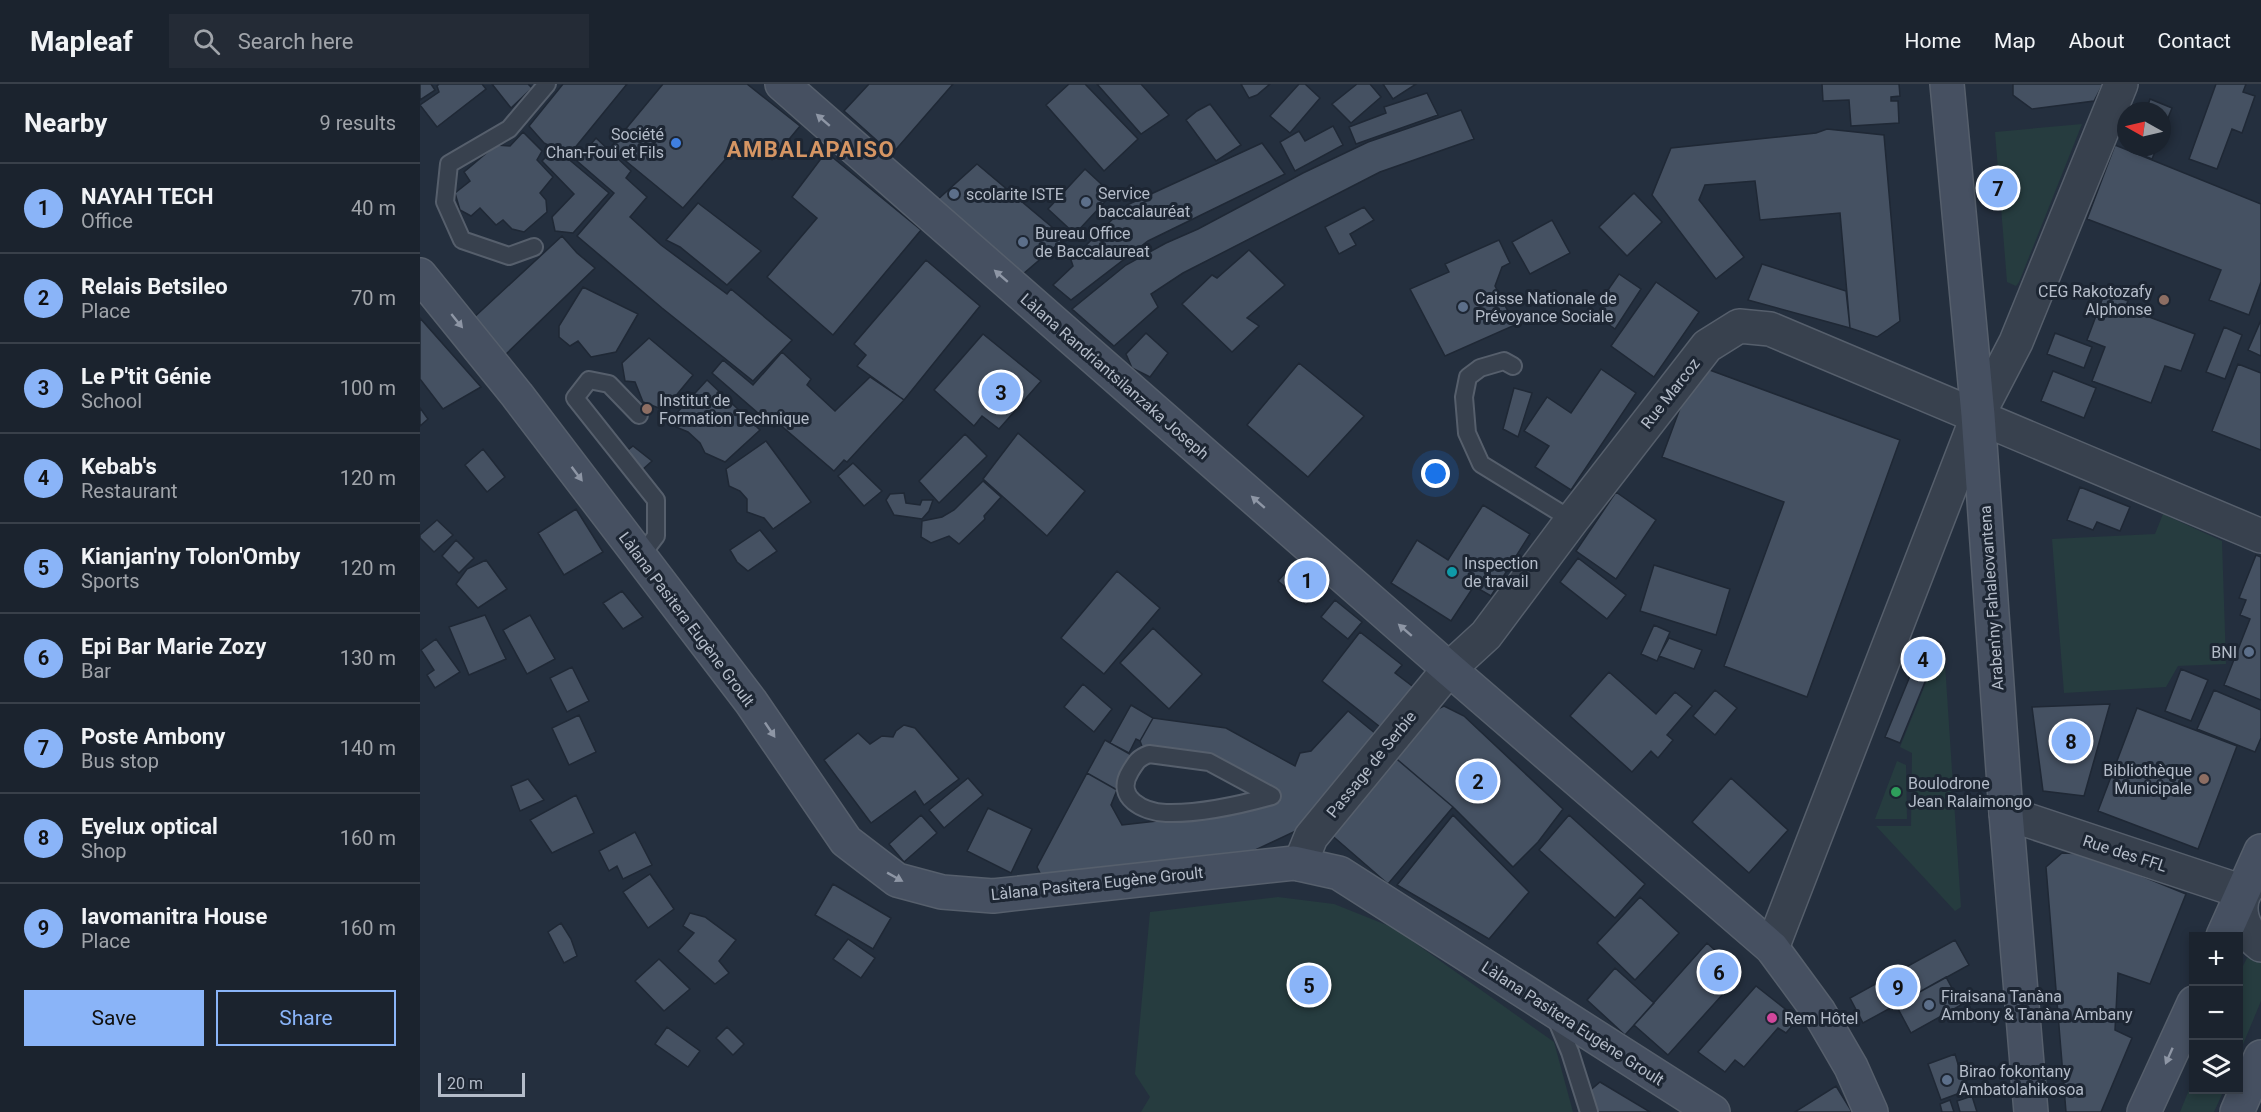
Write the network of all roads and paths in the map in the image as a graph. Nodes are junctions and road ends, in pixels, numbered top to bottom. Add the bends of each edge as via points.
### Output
1 (547, 84) edge
2 (782, 84) edge
3 (1947, 84) edge
4 (2121, 84) edge
5 (534, 247) dead end
6 (420, 275) edge
7 (1513, 366) dead end
8 (639, 415) dead end
9 (1978, 415) junction
10 (1572, 520) junction
11 (2261, 536) edge
12 (640, 556) junction
13 (1449, 669) junction
14 (1271, 797) joint
15 (2006, 813) junction
16 (1300, 829) dead end
17 (2261, 851) edge
18 (1297, 863) junction
19 (2252, 883) edge
20 (2225, 932) edge
21 (2261, 945) edge
22 (1772, 948) junction
23 (1552, 1010) junction
24 (2189, 1012) edge
25 (2261, 1058) edge
26 (1589, 1112) edge
27 (1713, 1112) edge
28 (1871, 1112) edge
29 (2031, 1112) edge
30 (2144, 1112) edge
31 (2237, 1112) edge

1 - 5 lane via 510,129 449,164 445,202 462,240 509,256
13 -> 2 street, Làlana Randriantsilanzaka Joseph
3 - 9 street, Araben'ny Fahaleovantena
4 - 9 street via 2016,342
6 -> 12 street, Làlana Pasitera Eugène Groult
7 - 10 lane via 1504,361 1480,368 1468,377 1464,396 1467,433 1481,464
8 - 12 lane via 609,384 589,381 575,398 656,500 656,536
9 - 10 street, Rue Marcoz via 1770,329 1738,326 1707,346
9 - 11 street, Rue Marcoz
9 - 15 street, Araben'ny Fahaleovantena
9 - 22 street
10 - 13 street, Rue Marcoz via 1486,635
12 -> 18 street, Làlana Pasitera Eugène Groult via 751,702 846,841 897,880 942,892 993,896
13 - 18 street, Passage de Serbie via 1311,837
13 - 22 street, Làlana Randriantsilanzaka Joseph
14 - 14 lane via 1209,762 1149,754 1138,758 1124,788 1131,801 1166,813
15 - 19 street, Rue des FFL
15 - 29 street, Araben'ny Fahaleovantena
16 - 18 lane
17 - 19 street
18 - 23 street, Làlana Pasitera Eugène Groult via 1340,873
19 - 20 street
19 - 21 street via 2241,914 2244,927
22 - 28 street, Làlana Randriantsilanzaka Joseph via 1819,1012 1851,1067
23 - 26 lane
23 - 27 street, Làlana Pasitera Eugène Groult
24 -> 30 street
25 - 31 street

